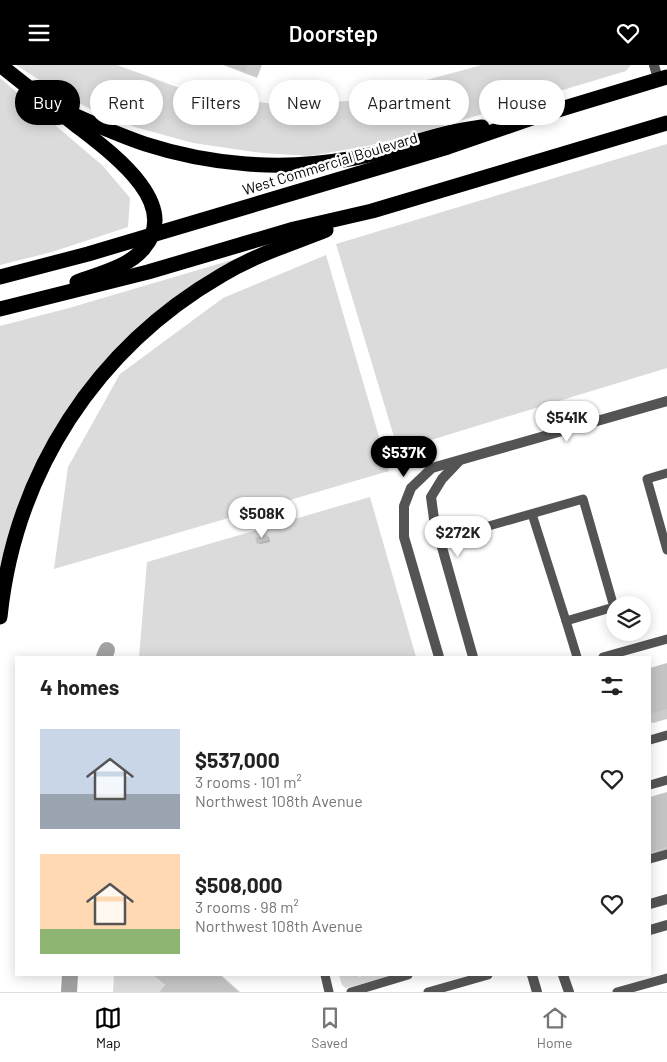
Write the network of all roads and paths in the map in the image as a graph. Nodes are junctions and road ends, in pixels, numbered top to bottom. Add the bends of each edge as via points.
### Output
1 (0, 65) edge
2 (660, 74) edge
3 (19, 80) edge
4 (565, 106) edge
5 (80, 117) edge
6 (667, 123) edge
7 (76, 125) edge
8 (489, 125) edge
9 (510, 125) edge
10 (372, 211) junction
11 (152, 235) junction
12 (0, 277) edge
13 (24, 303) junction
14 (0, 309) edge
15 (667, 401) edge
16 (461, 460) junction
17 (667, 473) edge
18 (532, 514) junction
19 (440, 540) junction
20 (667, 550) edge
21 (0, 617) edge
22 (566, 621) junction
23 (667, 639) edge
24 (440, 656) edge
25 (473, 656) edge
26 (577, 656) edge
27 (607, 656) edge
28 (667, 735) edge
29 (651, 740) edge
30 (667, 780) edge
31 (651, 785) edge
32 (667, 854) edge
33 (651, 859) edge
34 (667, 899) edge
35 (651, 904) edge
36 (667, 925) edge
37 (651, 930) edge
38 (324, 976) edge
39 (405, 976) edge
40 (484, 976) edge
41 (532, 976) edge
42 (563, 976) edge
43 (667, 978) edge
44 (329, 992) edge
45 (351, 992) edge
46 (428, 992) edge
47 (537, 992) edge
48 (568, 992) edge
49 (617, 992) edge

1 - 3 highway
2 - 4 highway, West Commercial Boulevard
5 - 8 highway via 172,152 253,165 316,164 349,159
6 - 10 highway
7 - 11 highway via 120,160 141,184 154,216
9 - 11 highway, West Commercial Boulevard via 448,147
10 - 13 highway via 294,229 148,272
10 - 21 highway via 224,273 177,303 108,367 68,420 29,497 11,549
11 - 12 highway, West Commercial Boulevard
11 - 13 highway via 145,248 123,264
13 - 14 highway
15 - 16 street
16 - 19 street via 442,479 432,497
16 - 24 street via 432,468 411,488 404,506 404,537
17 - 20 lane via 647,479
18 - 19 lane
18 - 22 lane
18 - 22 lane via 583,499 614,607
19 - 25 street
22 - 26 lane
23 - 27 lane
28 - 29 lane
30 - 31 lane
32 - 33 lane
34 - 35 street
36 - 37 street
38 - 44 lane
39 - 45 lane
40 - 46 lane
41 - 47 street
42 - 48 street
43 - 49 lane

